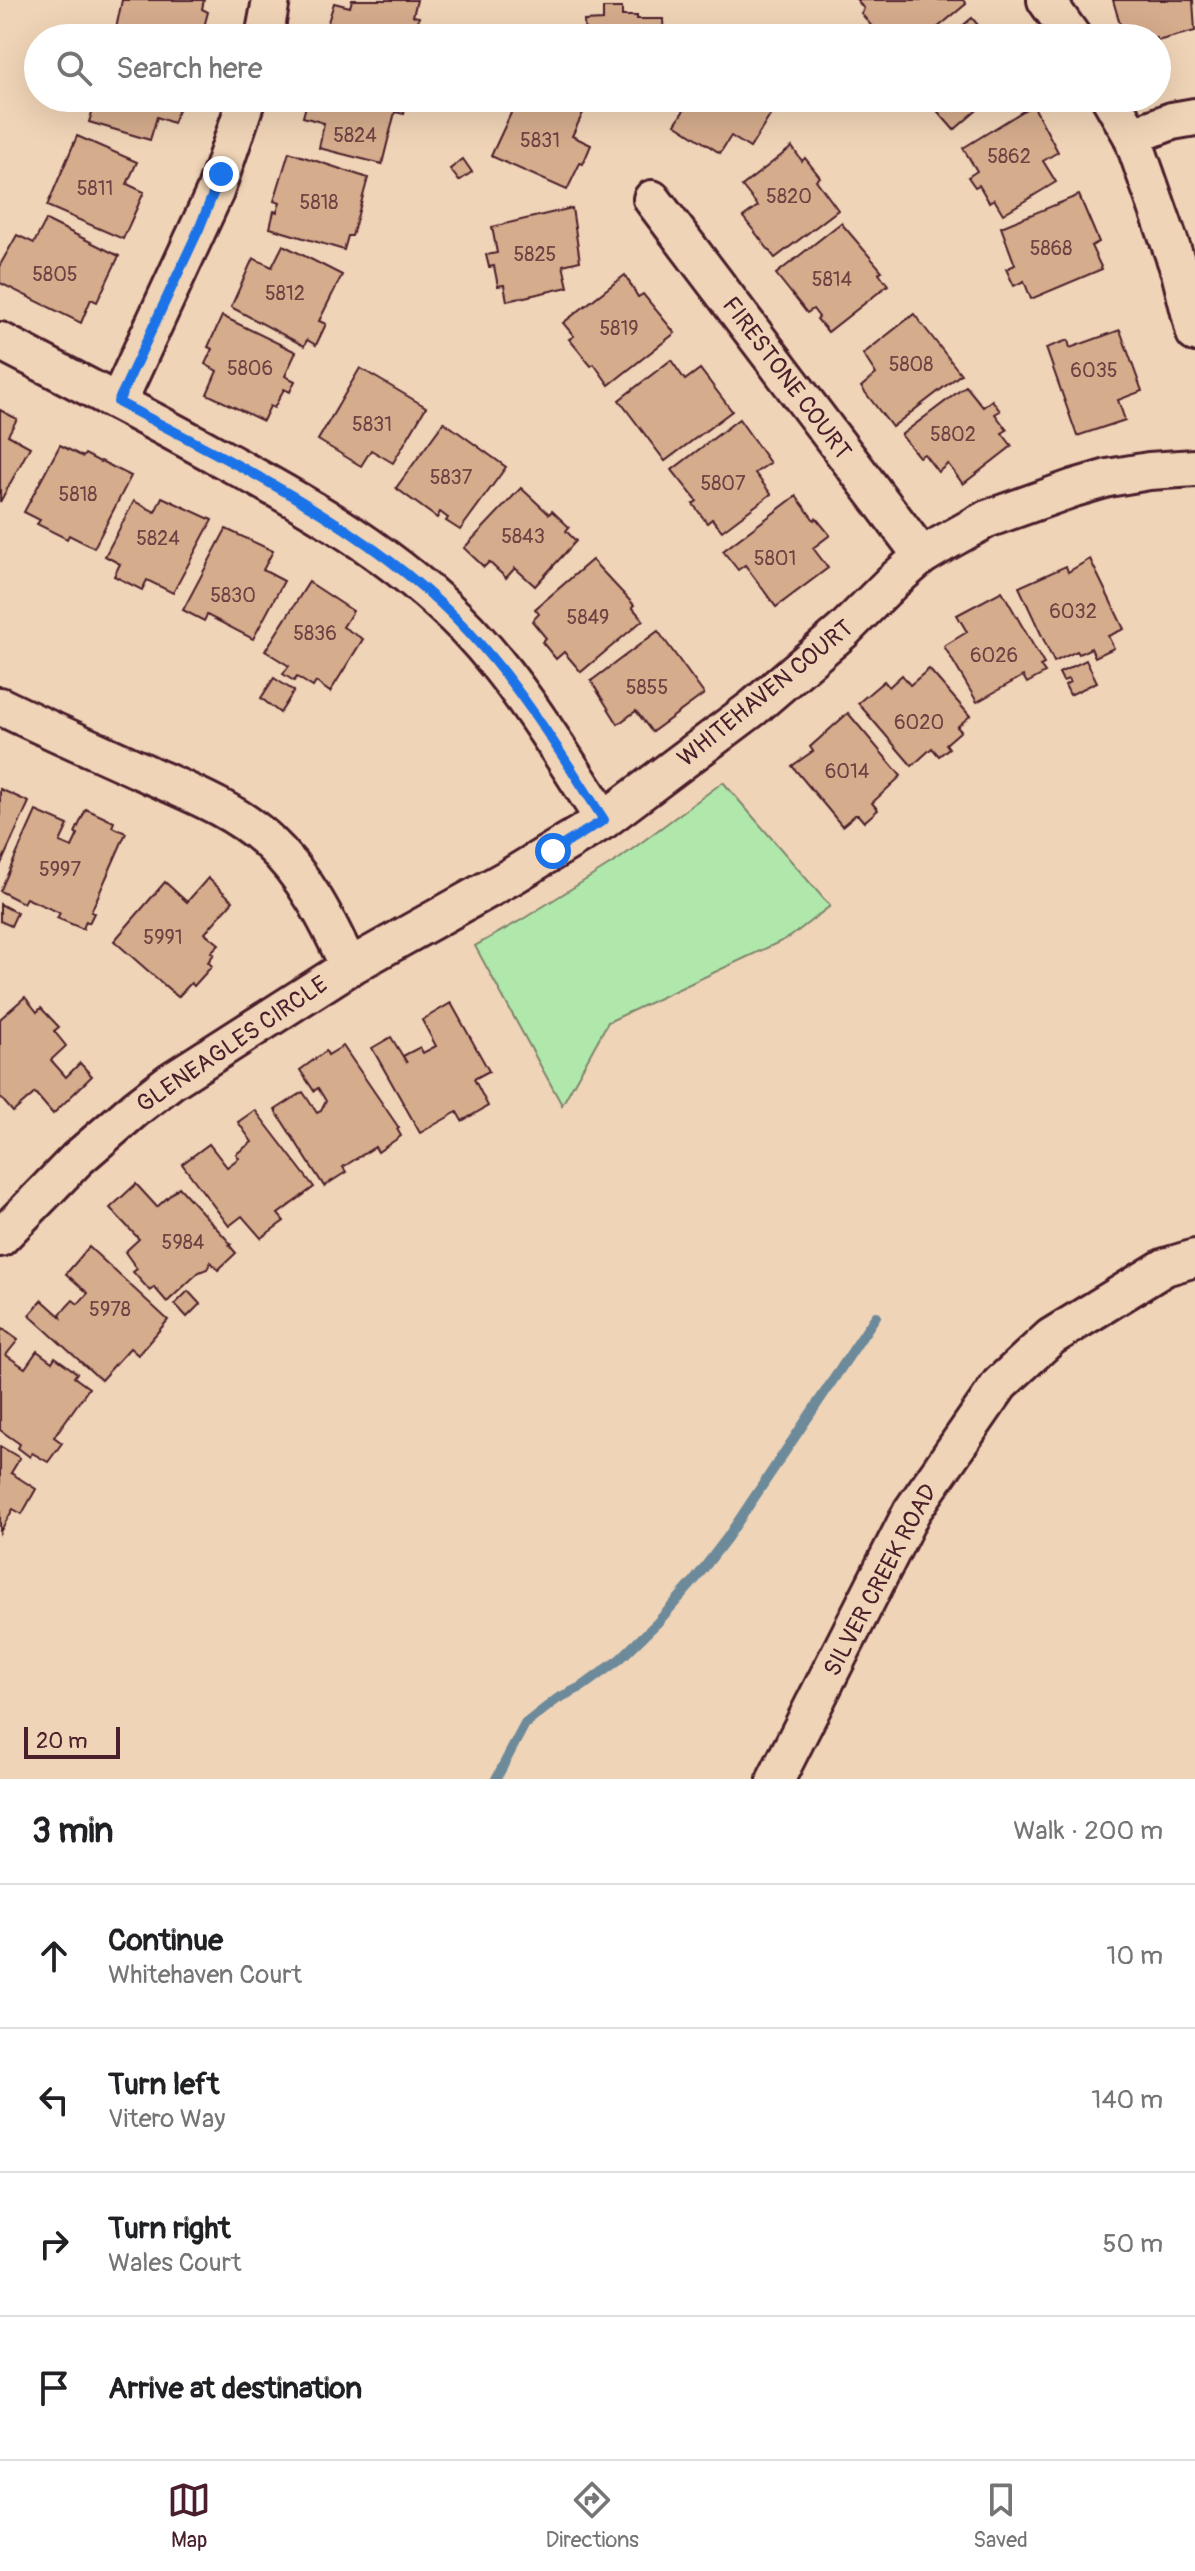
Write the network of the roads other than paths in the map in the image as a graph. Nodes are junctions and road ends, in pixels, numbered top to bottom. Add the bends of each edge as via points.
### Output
1 (271, 0) edge
2 (1046, 0) edge
3 (267, 24) edge
4 (1063, 24) edge
5 (242, 112) edge
6 (1118, 112) edge
7 (1195, 117) edge
8 (1132, 136) junction
9 (652, 199) dead end
10 (1195, 333) edge
11 (0, 341) edge
12 (118, 402) junction
13 (1195, 468) edge
14 (922, 556) junction
15 (0, 706) edge
16 (604, 820) junction
17 (349, 967) junction
18 (0, 1238) edge
19 (1195, 1258) edge
20 (776, 1779) edge

1 - 3 street
2 - 4 street
5 - 12 street via 215,192
6 - 8 street
7 - 8 street
8 - 10 street via 1180,272
9 - 14 street, FIRESTONE COURT
11 - 12 street
12 - 16 street via 280,490 406,574 500,668
13 - 14 street, WHITEHAVEN COURT via 1108,478 1054,494 980,523
14 - 16 street, WHITEHAVEN COURT via 753,708
15 - 17 street, GLENEAGLES CIRCLE via 200,798 253,829 278,851 319,904
16 - 17 street, WHITEHAVEN COURT
17 - 18 street, GLENEAGLES CIRCLE via 136,1108 49,1185
19 - 20 street, SILVER CREEK ROAD via 1165,1267 1051,1337 1000,1384 912,1511

